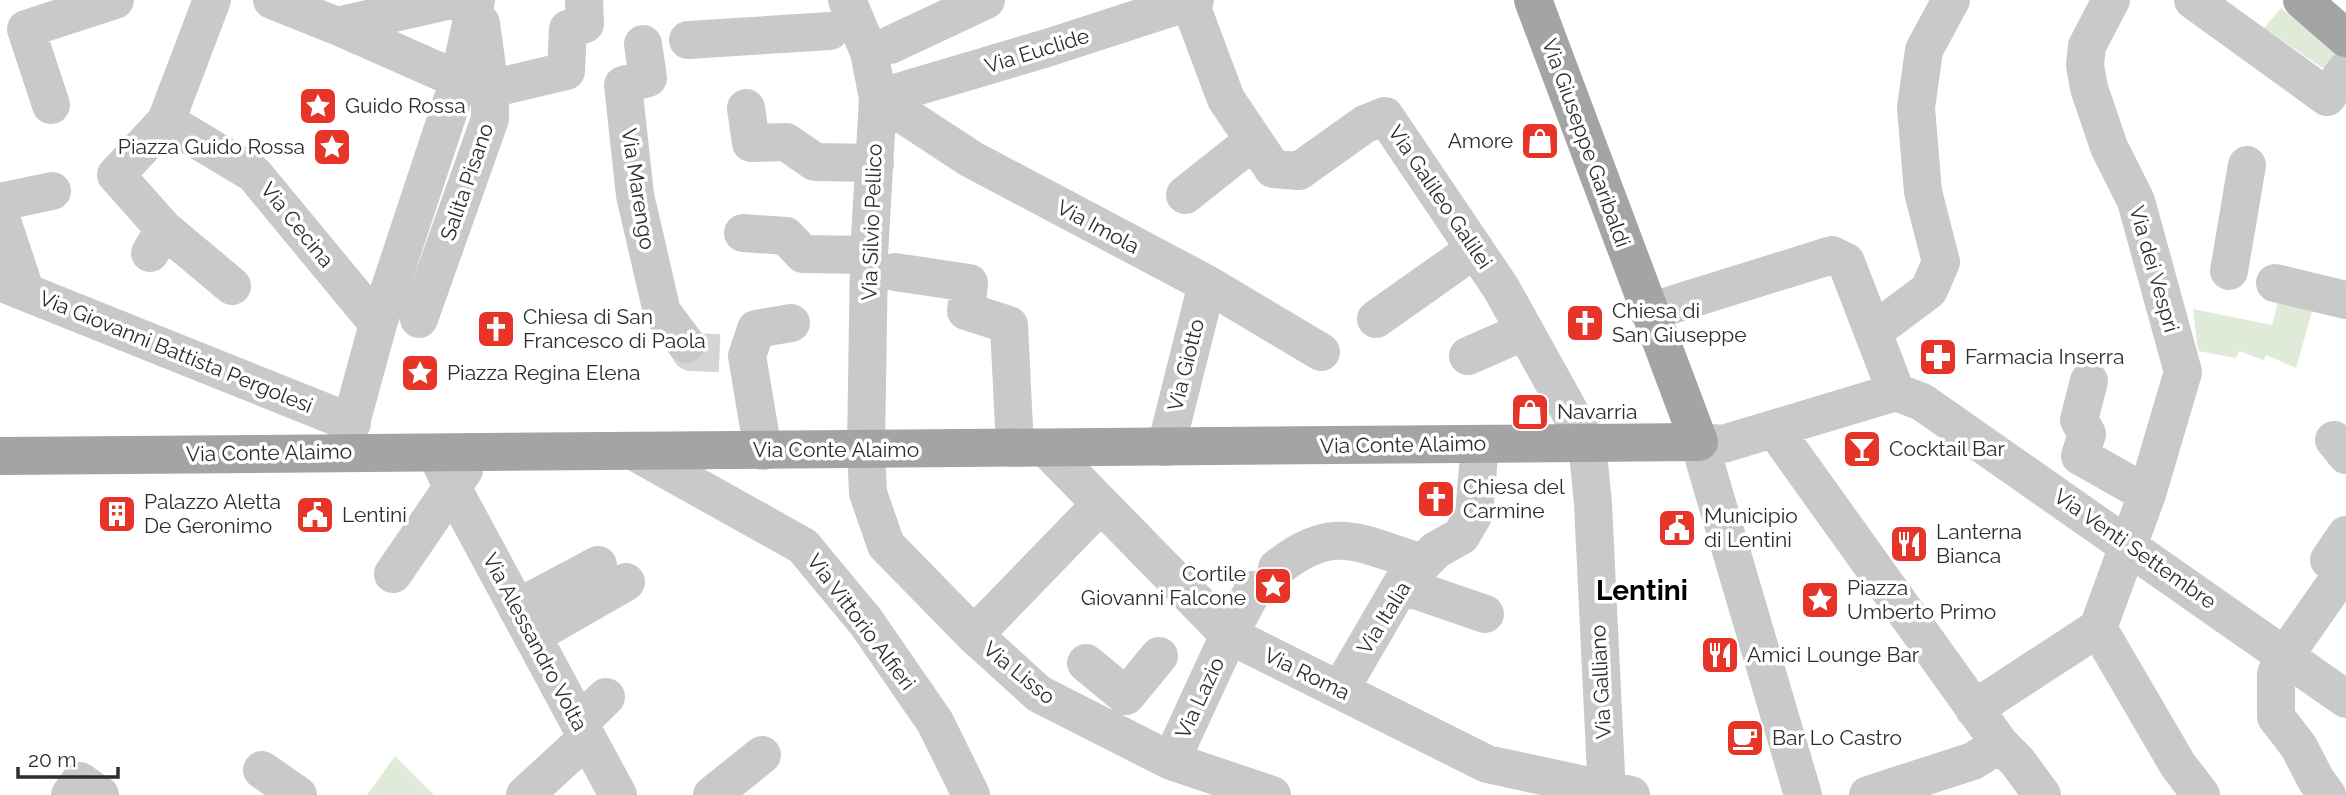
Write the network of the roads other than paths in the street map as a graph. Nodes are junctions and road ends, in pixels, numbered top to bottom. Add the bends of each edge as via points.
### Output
1 (212, 0) edge
2 (272, 0) edge
3 (451, 0) edge
4 (476, 0) edge
5 (583, 0) edge
6 (986, 0) edge
7 (1533, 0) edge
8 (1951, 0) edge
9 (2110, 0) edge
10 (2193, 0) edge
11 (2302, 0) edge
12 (1192, 1) edge
13 (120, 9) edge
14 (839, 15) edge
15 (337, 26) junction
16 (2346, 38) edge
17 (688, 40) dead end
18 (643, 44) dead end
19 (890, 44) dead end
20 (2346, 70) edge
21 (475, 84) junction
22 (878, 98) junction
23 (51, 105) dead end
24 (746, 108) dead end
25 (166, 121) junction
26 (1253, 141) junction
27 (875, 163) junction
28 (2247, 165) dead end
29 (52, 191) dead end
30 (1185, 195) dead end
31 (0, 202) edge
32 (0, 215) edge
33 (743, 233) dead end
34 (1475, 249) junction
35 (882, 264) junction
36 (2229, 271) dead end
37 (2275, 283) dead end
38 (1206, 284) junction
39 (13, 286) edge
40 (232, 286) dead end
41 (1644, 300) junction
42 (2346, 300) edge
43 (1376, 319) dead end
44 (419, 320) dead end
45 (791, 323) dead end
46 (378, 324) junction
47 (1525, 331) junction
48 (1873, 332) junction
49 (686, 344) tunnel mouth
50 (1321, 352) dead end
51 (1468, 356) dead end
52 (2089, 381) dead end
53 (1909, 397) junction
54 (1775, 430) junction
55 (348, 438) junction
56 (1685, 442) junction
57 (1587, 443) junction
58 (1480, 444) junction
59 (1166, 447) junction
60 (1030, 448) junction
61 (866, 449) junction
62 (633, 451) junction
63 (763, 451) junction
64 (436, 453) junction
65 (474, 454) junction
66 (0, 456) edge
67 (453, 489) junction
68 (2147, 494) junction
69 (1100, 505) junction
70 (2346, 535) edge
71 (2128, 544) junction
72 (1420, 566) junction
73 (393, 574) dead end
74 (612, 574) dead end
75 (1485, 614) dead end
76 (524, 622) junction
77 (2098, 628) junction
78 (974, 635) junction
79 (1229, 635) junction
80 (2287, 651) junction
81 (1159, 656) dead end
82 (1086, 663) dead end
83 (1340, 691) junction
84 (606, 697) dead end
85 (2346, 699) edge
86 (1981, 704) junction
87 (583, 730) junction
88 (2009, 753) junction
89 (762, 755) dead end
90 (1171, 761) junction
91 (262, 770) dead end
92 (1615, 793) edge
93 (69, 795) edge
94 (100, 795) edge
95 (299, 795) edge
96 (525, 795) edge
97 (618, 795) edge
98 (681, 795) edge
99 (705, 795) edge
100 (712, 795) edge
101 (971, 795) edge
102 (1272, 795) edge
103 (1803, 795) edge
104 (1868, 795) edge
105 (2042, 795) edge
106 (2201, 795) edge
107 (2327, 795) edge

1 - 25 street
2 - 15 street
3 - 15 street
4 - 21 street
5 - 21 street via 585,24 568,29 566,71
6 - 19 street
7 - 41 main road, Via Giuseppe Garibaldi
8 - 48 street via 1924,50 1916,108 1923,192 1941,262 1929,290
9 - 68 street, Via dei Vespri via 2087,46 2089,88 2109,147 2136,201 2183,372
10 - 20 street via 2327,97
11 - 16 main road
12 - 22 street, Via Euclide
12 - 26 street, Via Galileo Galilei via 1226,99
13 - 23 street via 26,29
14 - 17 street
14 - 22 street, Via Silvio Pellico via 869,52
15 - 21 street
18 - 49 street, Via Marengo via 648,78 623,85 635,195 662,312
21 - 44 street, Salita Pisano via 490,119
21 - 46 street
22 - 27 street, Via Silvio Pellico
22 - 38 street, Via Imola via 971,159
24 - 27 street via 751,143 786,142 815,162
25 - 40 street via 117,175 157,241
25 - 46 street, Via Cecina via 254,174
26 - 30 street
26 - 34 street, Via Galileo Galilei via 1273,169 1298,171 1365,124 1385,116
27 - 35 street, Via Silvio Pellico
28 - 36 street
29 - 31 street
32 - 39 street
33 - 35 street via 786,236 803,254
34 - 43 street
34 - 47 street, Via Galileo Galilei
35 - 60 street via 969,283 966,311 1009,325
35 - 61 street, Via Silvio Pellico
37 - 42 street
38 - 50 street, Via Imola
38 - 59 street, Via Giotto
39 - 55 street, Via Giovanni Battista Pergolesi
41 - 48 street via 1832,255 1846,262
41 - 56 main road, Via Giuseppe Garibaldi
45 - 63 street via 756,329 741,355
46 - 55 street
47 - 51 street
47 - 57 street, Via Galileo Galilei
48 - 53 street
52 - 68 street via 2079,419 2087,434 2080,456
53 - 54 street
53 - 71 street, Via Venti Settembre
54 - 56 street via 1723,444
54 - 86 street
55 - 64 main road, Via Conte Alaimo
55 - 66 main road, Via Conte Alaimo
56 - 57 main road, Via Conte Alaimo
56 - 103 street
57 - 58 main road, Via Conte Alaimo
57 - 92 street, Via Galliano
58 - 59 main road, Via Conte Alaimo
58 - 72 street, Via Italia via 1474,514 1461,536
59 - 60 main road, Via Conte Alaimo
60 - 61 main road, Via Conte Alaimo
60 - 69 street, Via Roma
61 - 63 main road, Via Conte Alaimo
61 - 78 street, Via Lisso via 868,493 886,545
62 - 63 main road, Via Conte Alaimo
62 - 65 main road, Via Conte Alaimo
62 - 101 street, Via Vittorio Alfieri via 803,546 866,622 935,722
64 - 65 main road, Via Conte Alaimo
64 - 67 street, Via Alessandro Volta
65 - 67 street
67 - 73 street
67 - 76 street, Via Alessandro Volta
68 - 71 street, Via dei Vespri
69 - 78 street
69 - 79 street, Via Roma
70 - 80 street via 2329,560 2344,571
71 - 77 street, Via dei Vespri
71 - 80 street, Via Venti Settembre
72 - 75 street
72 - 79 street, Via Lazio via 1340,538 1303,548 1265,579
72 - 83 street, Via Italia
74 - 76 street
76 - 87 street, Via Alessandro Volta
77 - 86 street
77 - 106 street via 2178,765
78 - 90 street, Via Lisso via 1039,694
79 - 83 street, Via Roma
79 - 90 street, Via Lazio
80 - 85 street, Via Venti Settembre
80 - 107 street via 2276,674 2276,717
81 - 82 street via 1126,696
83 - 92 street, Via Roma via 1487,764
84 - 87 street
86 - 88 street
87 - 96 street
87 - 97 street, Via Alessandro Volta
88 - 104 street
88 - 105 street
89 - 100 street
90 - 102 street, Via Lisso
91 - 95 street
93 - 94 street via 80,781
98 - 99 street via 694,786

